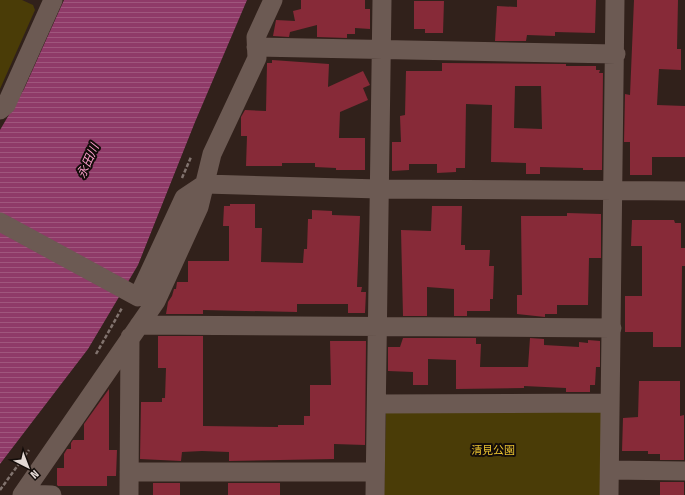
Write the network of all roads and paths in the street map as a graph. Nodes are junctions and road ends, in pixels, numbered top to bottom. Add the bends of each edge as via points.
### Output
1 (52, 0) edge
2 (273, 0) edge
3 (382, 0) edge
4 (615, 0) edge
5 (256, 47) junction
6 (381, 49) junction
7 (616, 54) junction
8 (0, 110) edge
9 (205, 184) junction
10 (379, 189) junction
11 (614, 190) junction
12 (685, 191) edge
13 (0, 222) edge
14 (378, 327) junction
15 (612, 328) junction
16 (134, 331) junction
17 (610, 403) junction
18 (377, 404) junction
19 (610, 470) junction
20 (685, 471) edge
21 (129, 472) junction
22 (376, 472) junction
23 (22, 495) edge
24 (52, 495) edge
25 (128, 495) edge
26 (375, 495) edge
27 (610, 495) edge

1 - 8 street via 6,105
2 - 5 street via 256,37
3 - 6 street
4 - 7 street
5 - 6 street
5 - 9 street via 257,58 212,154
6 - 7 street
6 - 10 street
7 - 11 street
9 - 10 street
9 - 13 street via 184,198 138,297
9 - 16 street via 199,207 156,301
10 - 11 street
10 - 14 street
11 - 12 street
11 - 15 street
14 - 15 street
14 - 16 street
14 - 18 street
15 - 17 street
16 - 21 street
16 - 23 street
17 - 18 street
17 - 19 street
18 - 22 street
19 - 20 street
19 - 27 street
21 - 22 street
21 - 25 street
22 - 26 street
23 - 24 street

